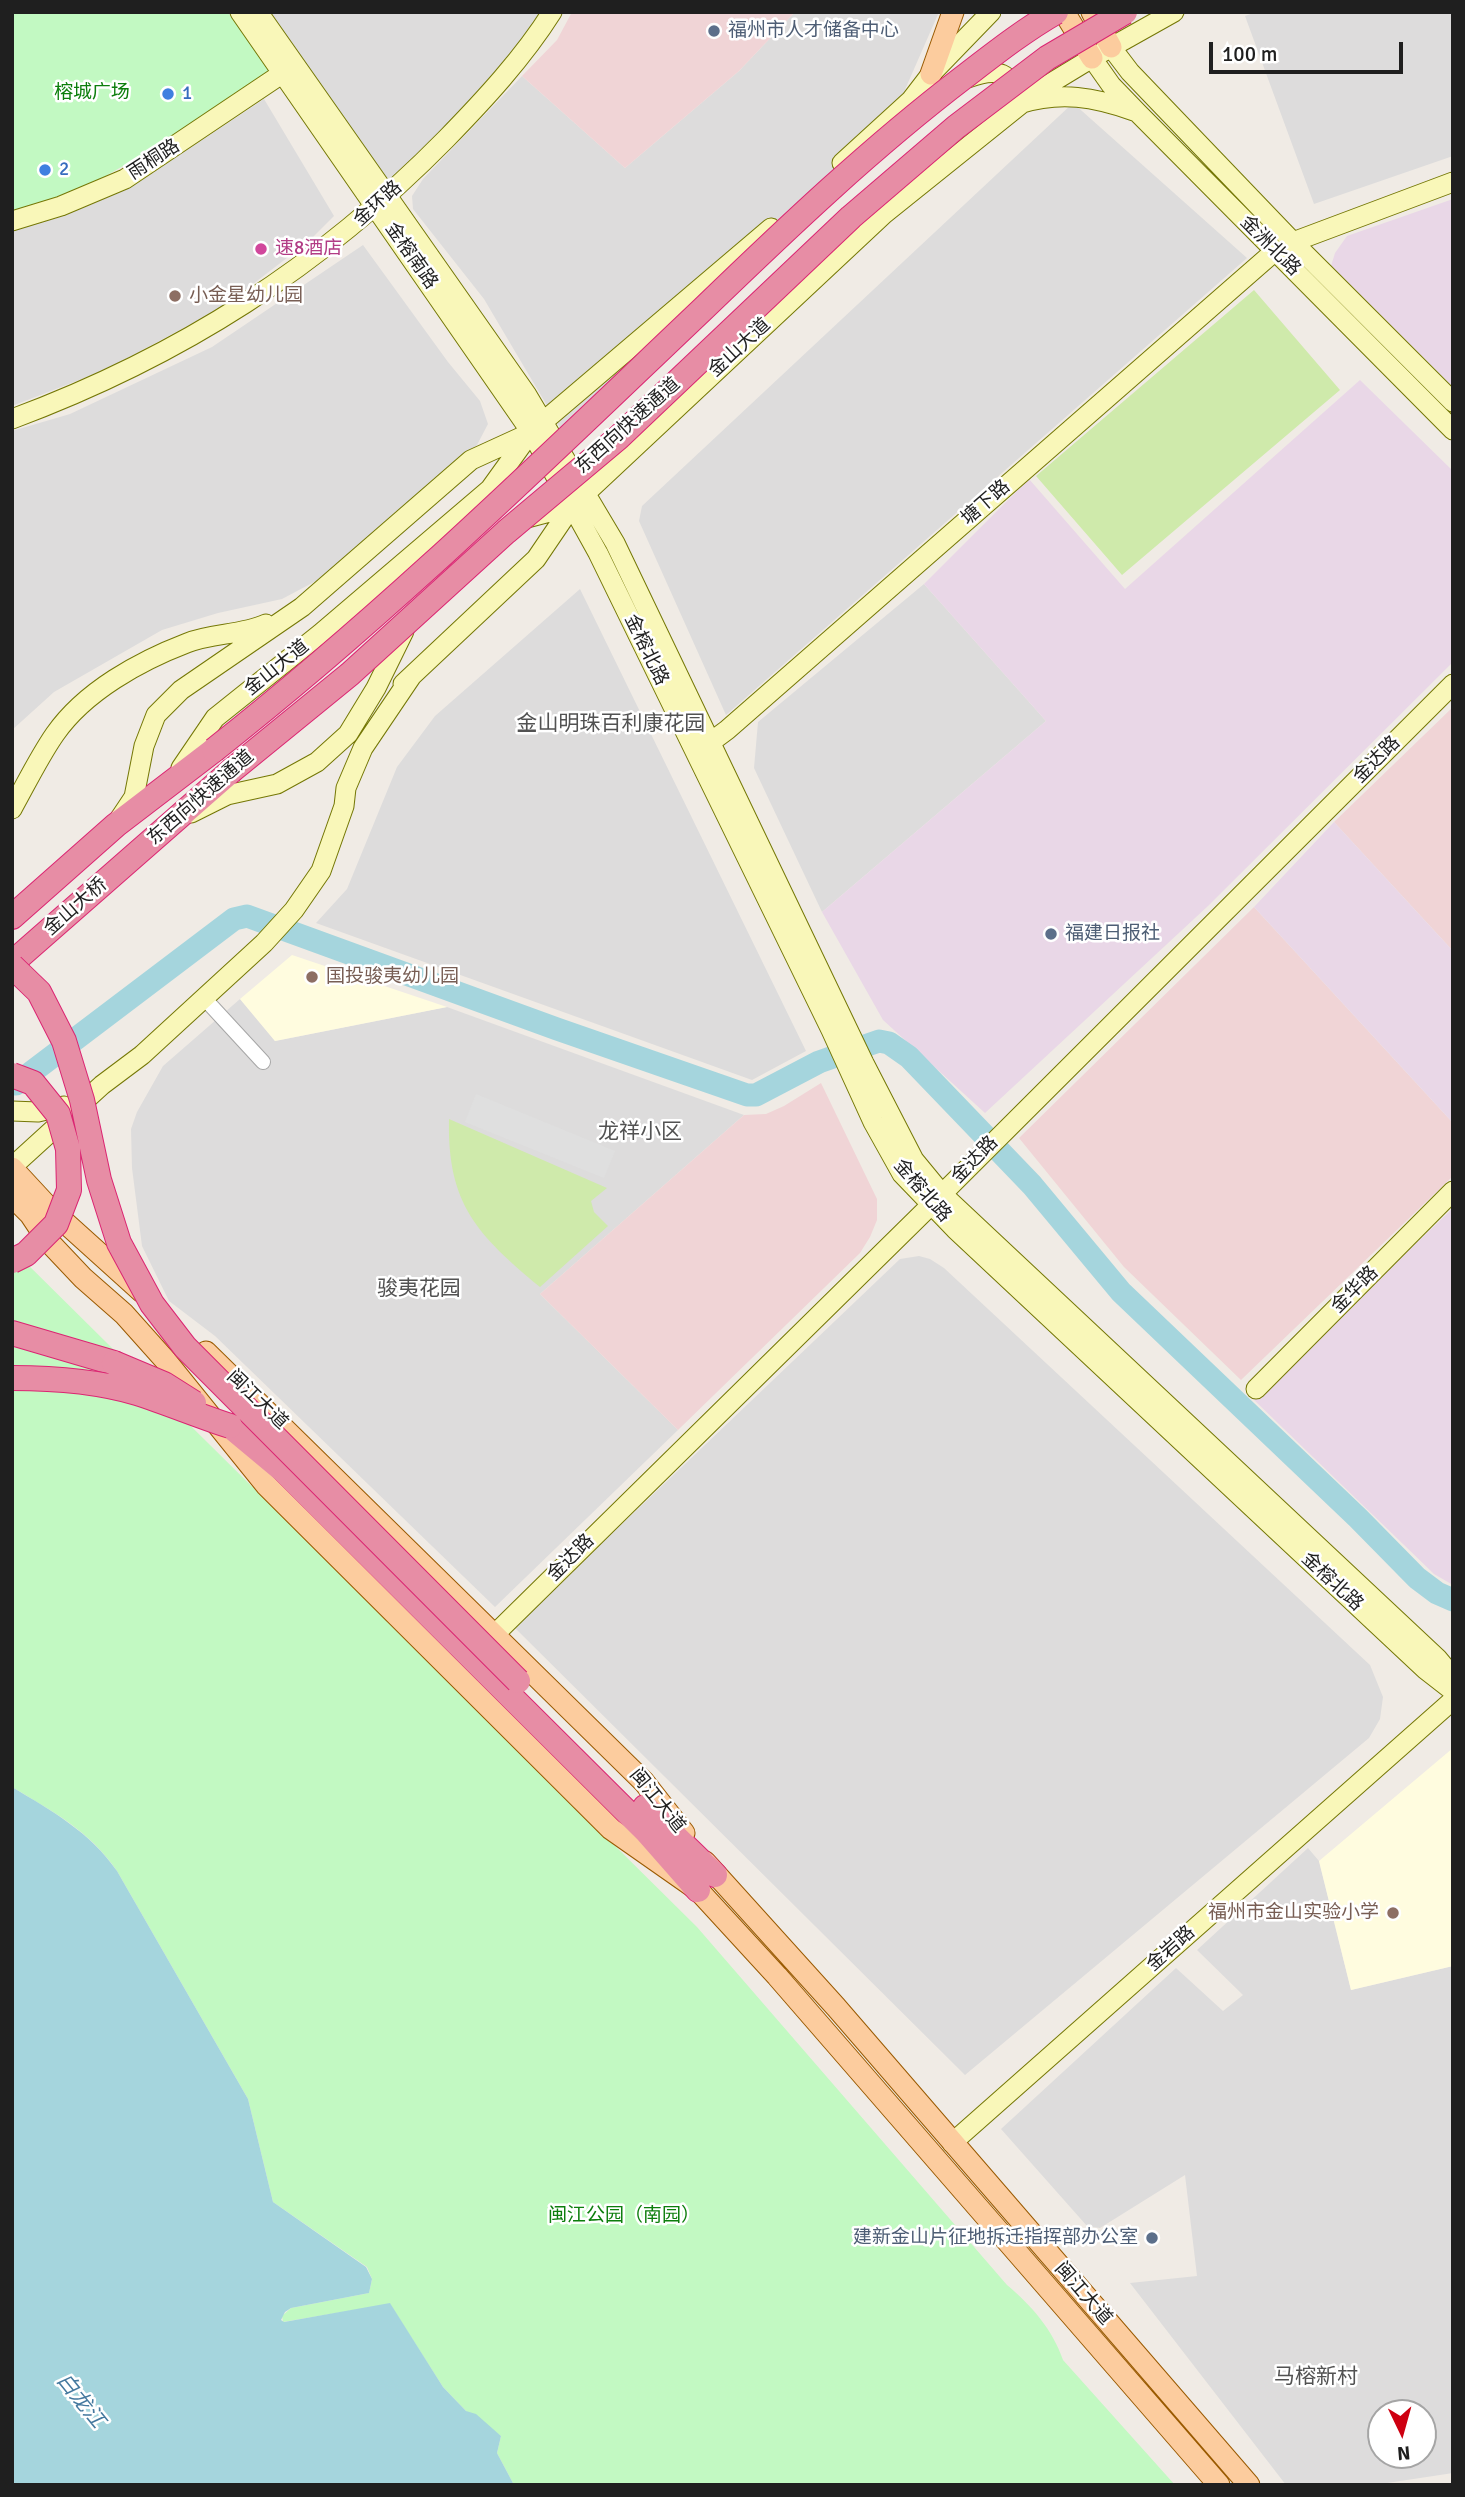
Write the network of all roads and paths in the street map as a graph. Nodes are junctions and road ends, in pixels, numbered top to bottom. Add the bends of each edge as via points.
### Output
1 (240, 12) edge
2 (258, 12) edge
3 (552, 12) edge
4 (953, 12) edge
5 (991, 12) edge
6 (1056, 12) edge
7 (1064, 12) edge
8 (1092, 12) edge
9 (1125, 12) edge
10 (1174, 12) edge
11 (1111, 47) junction
12 (1091, 58) junction
13 (283, 73) junction
14 (931, 74) junction
15 (911, 100) junction
16 (1020, 104) junction
17 (1138, 113) junction
18 (1453, 182) edge
19 (382, 201) junction
20 (12, 221) edge
21 (1293, 242) junction
22 (1275, 251) junction
23 (1453, 402) edge
24 (12, 419) edge
25 (538, 427) junction
26 (1453, 430) edge
27 (579, 499) junction
28 (302, 607) junction
29 (411, 677) junction
30 (1453, 684) edge
31 (348, 734) junction
32 (703, 748) junction
33 (159, 793) junction
34 (12, 809) edge
35 (174, 822) junction
36 (116, 825) junction
37 (140, 851) joint
38 (12, 917) edge
39 (12, 965) edge
40 (204, 998) junction
41 (263, 1062) dead end
42 (12, 1075) edge
43 (102, 1085) junction
44 (12, 1111) edge
45 (12, 1168) edge
46 (1453, 1191) edge
47 (12, 1196) edge
48 (936, 1200) junction
49 (12, 1261) edge
50 (12, 1333) edge
51 (12, 1378) edge
52 (1256, 1389) dead end
53 (230, 1426) junction
54 (495, 1634) junction
55 (1453, 1677) edge
56 (513, 1686) junction
57 (1453, 1691) edge
58 (1453, 1700) edge
59 (707, 1882) junction
60 (952, 2143) junction
61 (1219, 2485) edge
62 (1249, 2485) edge

1 - 13 main road, 金榕南路
2 - 19 main road, 金榕南路
3 - 19 main road, 金环路 via 486,96
4 - 14 main road
5 - 14 main road, 金山大道
6 - 33 highway, 东西向快速通道, bridge via 934,100 827,190 480,521 333,654
7 - 12 main road
8 - 11 main road
9 - 35 highway, 东西向快速通道, bridge via 1047,58 956,127 851,217 618,438
10 - 11 main road, 金山大道
11 - 12 main road, 金山大道
11 - 21 main road, 金洲北路
12 - 16 main road, 金山大道
12 - 17 main road, 金洲北路
13 - 19 main road, 金榕南路
13 - 20 main road, 雨桐路 via 132,175
14 - 15 main road, 金山大道
15 - 16 main road via 983,72 999,72 1011,80
15 - 25 main road, 金山大道 via 758,240
16 - 17 main road via 1075,96
16 - 27 main road, 金山大道 via 884,214
17 - 22 main road, 金洲北路
18 - 21 main road
19 - 24 main road, 金环路 via 296,269 203,330 103,383
19 - 25 main road, 金榕南路
21 - 23 main road, 金洲北路
22 - 26 main road, 金洲北路
22 - 32 main road, 塘下路
25 - 27 main road, 金榕南路
25 - 28 main road via 471,460
25 - 33 main road, 金山大道 via 490,489 215,718
27 - 29 main road via 537,559
27 - 31 main road, 金山大道 via 510,523 438,588 399,637
27 - 32 main road, 金榕北路 via 615,544
28 - 34 main road via 258,628 189,642 111,684 74,711 56,732
28 - 36 main road via 181,690 156,715 144,746 134,797
29 - 31 main road
29 - 40 main road via 363,748 321,871 264,943
30 - 48 main road, 金达路
31 - 35 main road, 金山大道 via 317,762 277,784 227,795
32 - 48 main road, 金榕北路 via 856,1066
33 - 36 highway, 东西向快速通道
35 - 37 highway, 东西向快速通道
36 - 38 highway, 金山大桥
37 - 39 highway, 金山大桥
39 - 56 highway, bridge via 39,992 64,1041 119,1243 152,1304 186,1348
40 - 41 street
40 - 43 main road
42 - 49 highway, bridge via 33,1083 58,1114 68,1149 69,1190 56,1224 26,1254
43 - 44 main road via 53,1109
43 - 45 main road
45 - 54 main road, 闽江大道 via 50,1209 259,1401
46 - 52 main road, 金华路
47 - 59 main road, 闽江大道 via 48,1241 166,1361 266,1485 611,1829
48 - 54 main road, 金达路
48 - 55 main road, 金榕北路 via 1429,1649
48 - 57 main road, 金榕北路
50 - 53 highway, bridge via 114,1363 164,1384
51 - 53 highway, bridge via 125,1391
53 - 56 highway
54 - 59 main road, 闽江大道 via 644,1782
56 - 59 highway
58 - 60 main road, 金岩路
59 - 60 main road, 闽江大道 via 836,2007
59 - 61 main road, 闽江大道 via 815,2019
60 - 62 main road, 闽江大道

